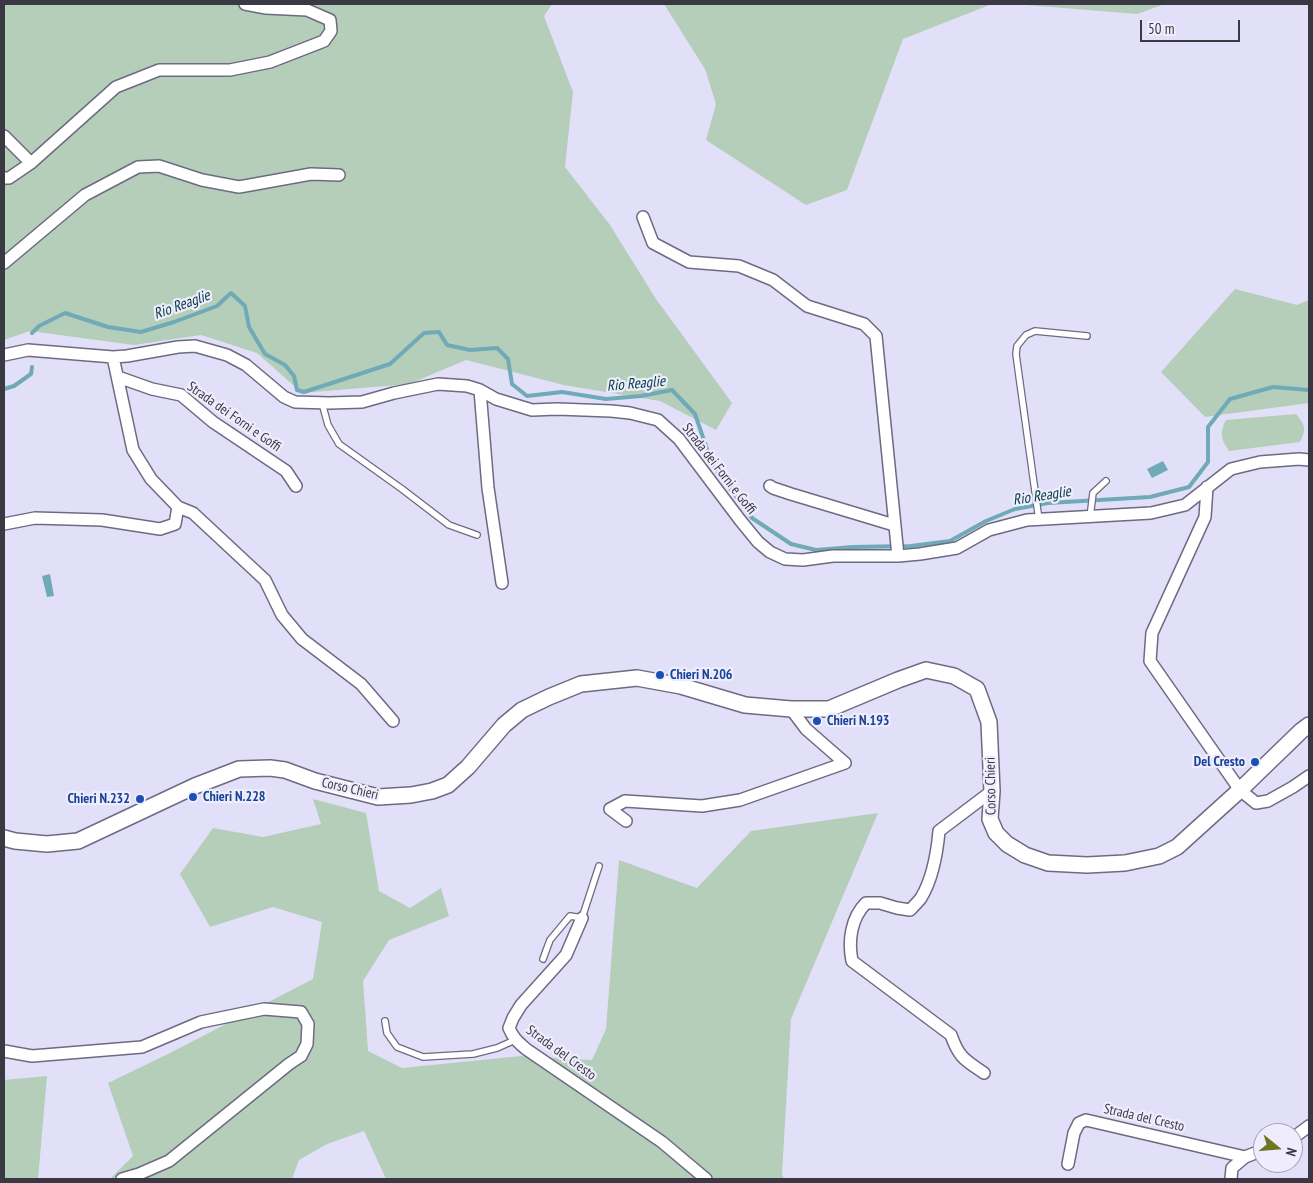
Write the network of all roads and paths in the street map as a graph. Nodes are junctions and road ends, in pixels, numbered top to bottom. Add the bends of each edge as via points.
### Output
1 (245, 4) edge
2 (4, 136) edge
3 (31, 164) junction
4 (339, 175) dead end
5 (4, 178) edge
6 (643, 217) dead end
7 (4, 263) edge
8 (1087, 336) dead end
9 (4, 355) edge
10 (113, 357) junction
11 (118, 377) junction
12 (480, 390) junction
13 (322, 403) junction
14 (1309, 460) edge
15 (1106, 481) dead end
16 (296, 486) dead end
17 (770, 486) dead end
18 (1207, 487) junction
19 (178, 507) junction
20 (1090, 512) junction
21 (1039, 515) junction
22 (4, 524) edge
23 (895, 530) junction
24 (477, 535) dead end
25 (898, 555) junction
26 (502, 583) dead end
27 (791, 709) junction
28 (393, 721) dead end
29 (1309, 725) edge
30 (1309, 776) edge
31 (1240, 790) junction
32 (992, 791) junction
33 (626, 821) dead end
34 (4, 838) edge
35 (599, 866) dead end
36 (582, 918) junction
37 (543, 958) dead end
38 (385, 1021) dead end
39 (515, 1040) junction
40 (4, 1051) edge
41 (984, 1073) dead end
42 (1253, 1154) edge
43 (1245, 1157) junction
44 (1068, 1164) dead end
45 (122, 1179) edge
46 (706, 1179) edge
47 (1231, 1179) edge

1 - 3 street via 307,10 330,20 331,31 324,41 270,62 230,70 158,70 116,87
2 - 3 street
3 - 5 street
4 - 7 street via 311,174 239,187 202,180 159,166 138,166 85,195
6 - 23 street via 653,243 689,262 739,266 773,280 807,306 864,324 876,336
8 - 21 lane via 1035,332 1026,335 1017,346
9 - 10 street, Strada dei Forni e Goffi via 28,350
10 - 11 street
10 - 13 street, Strada dei Forni e Goffi via 195,346 227,355 246,365 284,397 295,402
11 - 16 street, Strada dei Forni e Goffi via 181,396 213,422 286,471
11 - 19 street via 134,450 151,479
12 - 13 street, Strada dei Forni e Goffi via 438,384 362,402
12 - 25 street, Strada dei Forni e Goffi via 496,399 532,410 611,411 658,420 679,439 758,542 785,559
12 - 26 street via 488,488
13 - 24 lane via 328,425 339,444 449,525
14 - 18 street, Strada dei Forni e Goffi via 1260,462 1230,469
15 - 20 lane via 1093,493
17 - 23 street
18 - 20 street, Strada dei Forni e Goffi via 1185,505 1151,512
18 - 31 street via 1205,517 1152,633 1150,661
19 - 22 street via 174,524 160,529 102,520 35,518
19 - 28 street via 193,513 265,580 282,615 302,639 361,684
20 - 21 street, Strada dei Forni e Goffi
21 - 25 street, Strada dei Forni e Goffi via 989,530 957,548
23 - 25 street
27 - 32 main road, Corso Chieri via 829,709 926,670 954,676 977,689 989,722
27 - 33 street via 806,729 845,763 740,800 702,806 625,801 610,809
27 - 34 main road, Corso Chieri via 746,705 681,686 637,678 581,684 522,710 504,725 468,767 448,785 432,791 378,797 284,770 239,769 78,841 47,844
29 - 31 main road, Corso Chieri
30 - 31 street via 1268,801 1256,803
31 - 32 main road, Corso Chieri via 1177,847 1159,856 1126,863 1087,865 1048,863 1007,844 996,833 990,819
32 - 41 street via 939,832 932,875 921,899 910,910 866,903 859,910 849,946 852,961 951,1035 964,1060
35 - 36 lane
36 - 37 lane via 570,916 550,940
36 - 39 street, Strada del Cresto via 566,955 513,1018 509,1028
38 - 39 lane via 387,1033 398,1047 423,1057 473,1054
39 - 46 street, Strada del Cresto via 662,1142
40 - 45 street via 32,1056 142,1047 202,1022 255,1010 301,1012 308,1024 307,1044 301,1056 169,1161
42 - 43 street
43 - 44 street, Strada del Cresto via 1086,1120 1079,1123 1074,1134
43 - 47 street via 1232,1168

